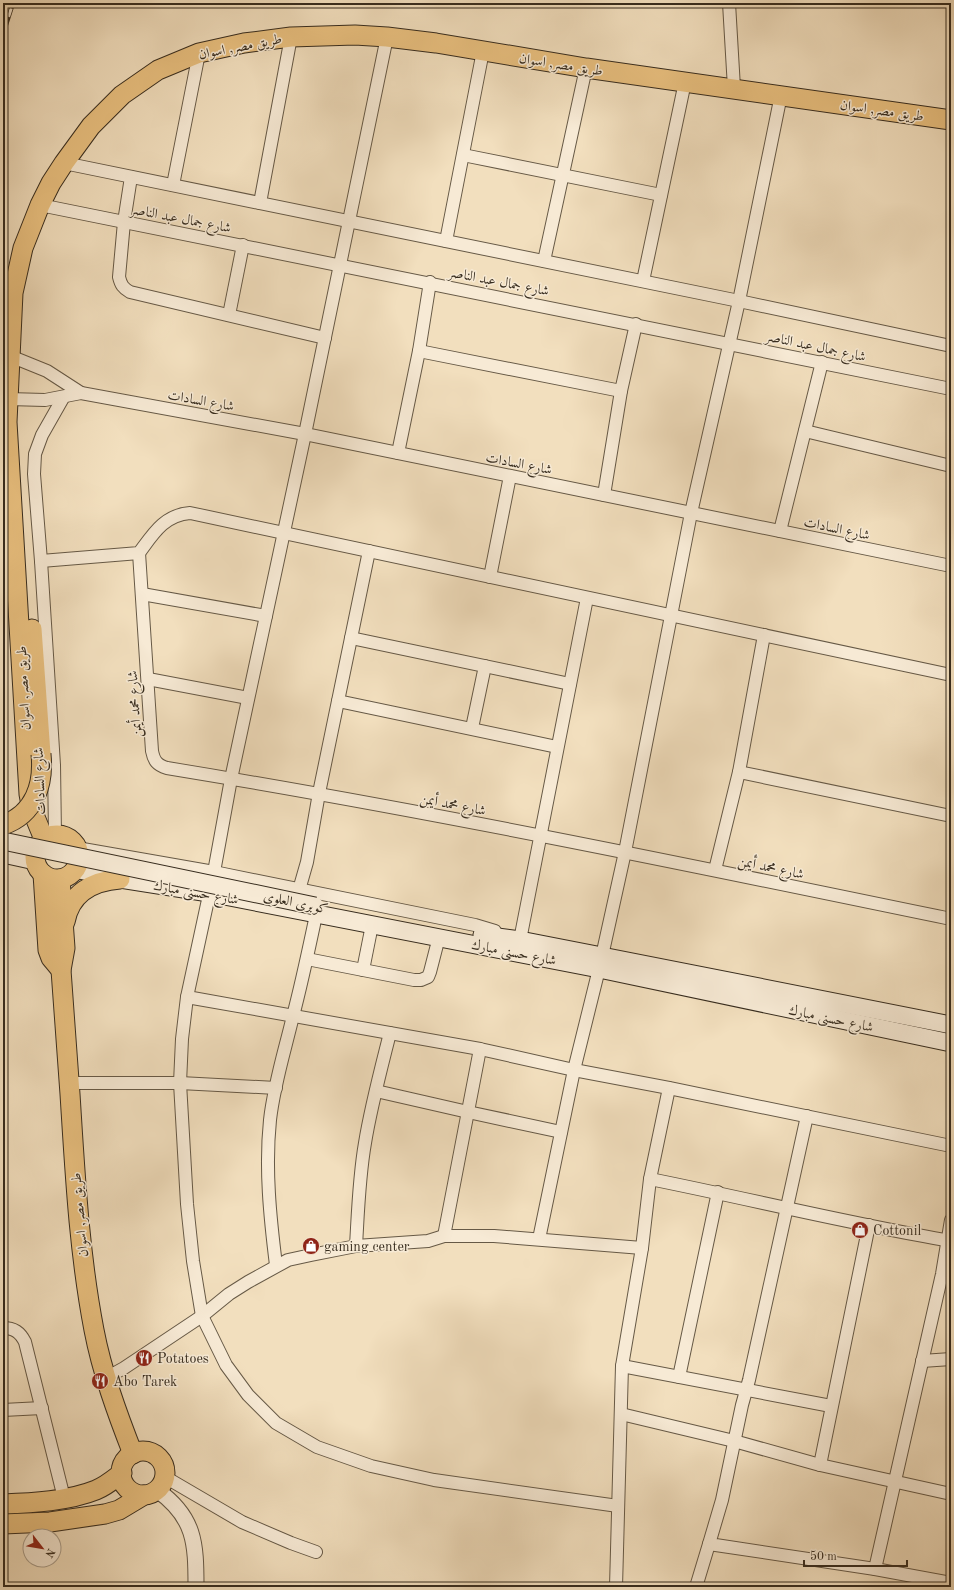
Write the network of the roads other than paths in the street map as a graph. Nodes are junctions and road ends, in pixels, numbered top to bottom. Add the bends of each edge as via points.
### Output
1 (729, 3) edge
2 (291, 36) junction
3 (387, 37) junction
4 (483, 51) junction
5 (199, 53) junction
6 (586, 68) junction
7 (685, 82) junction
8 (734, 88) junction
9 (781, 95) junction
10 (951, 120) edge
11 (463, 155) junction
12 (64, 163) junction
13 (562, 175) junction
14 (131, 177) junction
15 (172, 185) junction
16 (661, 195) junction
17 (260, 203) junction
18 (40, 205) junction
19 (124, 222) junction
20 (350, 222) junction
21 (446, 241) junction
22 (243, 245) junction
23 (544, 261) junction
24 (341, 264) junction
25 (643, 281) junction
26 (430, 282) junction
27 (739, 301) junction
28 (229, 315) junction
29 (636, 324) junction
30 (325, 338) junction
31 (729, 343) junction
32 (951, 346) edge
33 (419, 352) junction
34 (10, 356) junction
35 (822, 362) junction
36 (951, 389) edge
37 (621, 391) junction
38 (81, 393) junction
39 (63, 398) junction
40 (8, 399) junction
41 (7, 422) junction
42 (805, 431) junction
43 (305, 434) junction
44 (398, 453) junction
45 (951, 466) edge
46 (510, 476) junction
47 (604, 495) junction
48 (691, 513) junction
49 (780, 531) junction
50 (284, 534) junction
51 (369, 551) junction
52 (139, 553) junction
53 (41, 561) junction
54 (951, 566) edge
55 (490, 577) junction
56 (142, 594) junction
57 (587, 598) junction
58 (266, 616) junction
59 (672, 617) junction
60 (764, 635) junction
61 (351, 638) junction
62 (485, 666) junction
63 (951, 675) edge
64 (148, 679) junction
65 (570, 684) junction
66 (248, 698) junction
67 (338, 701) junction
68 (472, 728) junction
69 (557, 747) junction
70 (739, 772) junction
71 (231, 779) junction
72 (319, 794) junction
73 (951, 816) edge
74 (3, 825) edge
75 (3, 834) edge
76 (540, 836) junction
77 (3, 841) edge
78 (77, 848) junction
79 (625, 852) junction
80 (3, 854) edge
81 (51, 857) junction
82 (715, 870) junction
83 (214, 872) junction
84 (120, 879) junction
85 (299, 890) junction
86 (209, 894) junction
87 (316, 910) junction
88 (951, 919) edge
89 (372, 925) junction
90 (64, 929) junction
91 (439, 937) junction
92 (520, 940) junction
93 (306, 959) junction
94 (601, 962) junction
95 (61, 970) junction
96 (363, 970) junction
97 (187, 997) junction
98 (294, 1016) junction
99 (951, 1025) edge
100 (390, 1033) junction
101 (951, 1043) edge
102 (480, 1049) junction
103 (574, 1070) junction
104 (69, 1083) junction
105 (180, 1083) junction
106 (276, 1088) junction
107 (670, 1088) junction
108 (376, 1091) junction
109 (468, 1112) junction
110 (807, 1116) junction
111 (561, 1132) junction
112 (951, 1146) edge
113 (650, 1179) junction
114 (718, 1192) junction
115 (786, 1209) junction
116 (951, 1220) edge
117 (868, 1225) junction
118 (444, 1236) junction
119 (539, 1239) junction
120 (949, 1240) edge
121 (356, 1246) junction
122 (642, 1248) junction
123 (276, 1266) junction
124 (202, 1316) junction
125 (3, 1328) edge
126 (951, 1359) edge
127 (922, 1361) junction
128 (622, 1366) junction
129 (679, 1377) junction
130 (106, 1378) junction
131 (746, 1391) junction
132 (831, 1406) junction
133 (42, 1408) junction
134 (3, 1410) edge
135 (621, 1414) junction
136 (734, 1441) junction
137 (133, 1454) junction
138 (820, 1465) junction
139 (122, 1472) junction
140 (894, 1482) junction
141 (149, 1488) junction
142 (951, 1494) edge
143 (64, 1498) junction
144 (3, 1504) edge
145 (618, 1506) junction
146 (3, 1514) edge
147 (3, 1524) edge
148 (709, 1544) junction
149 (316, 1552) dead end
150 (875, 1569) junction
151 (951, 1583) edge
152 (196, 1587) edge
153 (616, 1587) edge
154 (696, 1587) edge

1 - 8 street
2 - 3 main road, طريق مصر, اسوان
2 - 5 main road, طريق مصر, اسوان
2 - 17 street
3 - 4 main road, طريق مصر, اسوان
3 - 20 street
4 - 6 main road, طريق مصر, اسوان
4 - 11 street
5 - 12 main road, طريق مصر, اسوان via 158,70 122,95 91,126
5 - 15 street
6 - 7 main road, طريق مصر, اسوان
6 - 13 street
7 - 8 main road, طريق مصر, اسوان
7 - 16 street
8 - 9 main road, طريق مصر, اسوان
9 - 10 main road, طريق مصر, اسوان
9 - 27 street
11 - 13 street
11 - 21 street
12 - 14 street, شارع جمال عبد الناصر
12 - 18 main road, طريق مصر, اسوان
13 - 16 street
13 - 23 street
14 - 15 street, شارع جمال عبد الناصر
14 - 19 street
15 - 17 street, شارع جمال عبد الناصر
16 - 25 street
17 - 20 street, شارع جمال عبد الناصر
18 - 19 street, شارع جمال عبد الناصر
18 - 34 main road, طريق مصر, اسوان via 23,248 13,293
19 - 22 street, شارع جمال عبد الناصر
19 - 28 street via 119,277 124,288 130,292
20 - 21 street, شارع جمال عبد الناصر
20 - 24 street
21 - 23 street, شارع جمال عبد الناصر
22 - 24 street, شارع جمال عبد الناصر
22 - 28 street
23 - 25 street, شارع جمال عبد الناصر
24 - 26 street, شارع جمال عبد الناصر
24 - 30 street
25 - 27 street, شارع جمال عبد الناصر
26 - 29 street, شارع جمال عبد الناصر
26 - 33 street
27 - 31 street
27 - 32 street, شارع جمال عبد الناصر
28 - 30 street
29 - 31 street, شارع جمال عبد الناصر
29 - 37 street
30 - 43 street
31 - 35 street, شارع جمال عبد الناصر
31 - 48 street
33 - 37 street
33 - 44 street
34 - 38 street, شارع السادات via 47,371
34 - 40 main road, طريق مصر, اسوان
35 - 36 street, شارع جمال عبد الناصر
35 - 42 street
37 - 47 street
38 - 39 street, شارع السادات
38 - 43 street, شارع السادات
39 - 40 street, شارع السادات
39 - 53 street, شارع السادات via 42,435 36,454 34,474
40 - 41 main road, طريق مصر, اسوان
41 - 74 main road, bridge via 18,456 20,474 43,769 36,796 29,807 19,817
41 - 81 main road, طريق مصر, اسوان via 29,794 37,825
42 - 45 street
42 - 49 street
43 - 44 street, شارع السادات
43 - 50 street
44 - 46 street, شارع السادات
46 - 47 street, شارع السادات
46 - 55 street
47 - 48 street, شارع السادات
48 - 49 street, شارع السادات
48 - 59 street
49 - 54 street, شارع السادات
50 - 51 street
50 - 52 street via 190,513 180,514 162,525
50 - 58 street
51 - 55 street
51 - 61 street
52 - 53 street
52 - 56 street, شارع محمد أيمن
53 - 81 street, شارع السادات via 54,765
55 - 57 street
56 - 58 street
56 - 64 street, شارع محمد أيمن
57 - 59 street
57 - 65 street
58 - 66 street
59 - 60 street
59 - 79 street
60 - 63 street
60 - 70 street
61 - 62 street
61 - 67 street
62 - 65 street
62 - 68 street
64 - 66 street
64 - 71 street, شارع محمد أيمن via 152,751 156,762 167,768
65 - 69 street
66 - 71 street
67 - 68 street
67 - 72 street
68 - 69 street
69 - 76 street
70 - 73 street
70 - 82 street
71 - 72 street, شارع محمد أيمن
71 - 83 street
72 - 76 street, شارع محمد أيمن
72 - 85 street via 307,862
75 - 81 street, شارع حسنى مبارك
76 - 79 street, شارع محمد أيمن
76 - 92 street
77 - 87 main road, كوبرى العلوى, bridge
78 - 81 main road via 79,859
78 - 81 main road via 66,836
78 - 83 street, شارع حسنى مبارك
79 - 82 street, شارع محمد أيمن
79 - 94 street
80 - 81 main road, شارع حسنى مبارك
81 - 84 main road, شارع حسنى مبارك
81 - 90 main road, طريق مصر, اسوان
81 - 95 main road, طريق مصر, اسوان via 48,950
82 - 88 street, شارع محمد أيمن
83 - 85 street, شارع حسنى مبارك
83 - 86 street
84 - 86 main road, شارع حسنى مبارك
84 - 90 main road via 93,884 81,892 72,902 66,915
85 - 92 street, شارع حسنى مبارك via 475,925
86 - 87 main road, شارع حسنى مبارك
86 - 97 street
87 - 89 main road, شارع حسنى مبارك
87 - 92 main road, كوبرى العلوى
87 - 93 street
89 - 91 main road, شارع حسنى مبارك
89 - 96 street
90 - 95 main road, طريق مصر, اسوان via 65,948
91 - 94 main road, شارع حسنى مبارك
91 - 96 street via 430,972 424,979 414,980
92 - 94 main road, شارع حسنى مبارك
93 - 96 street
93 - 98 street
94 - 99 main road, شارع حسنى مبارك
94 - 101 main road, شارع حسنى مبارك
94 - 103 street
95 - 104 main road, طريق مصر, اسوان
97 - 98 street
97 - 105 street
98 - 100 street
98 - 106 street
100 - 102 street
100 - 108 street
102 - 103 street
102 - 109 street
103 - 107 street
103 - 111 street
104 - 105 street
104 - 130 main road, طريق مصر, اسوان via 86,1283 94,1331
105 - 106 street
105 - 124 street via 187,1204
106 - 123 street via 270,1120 268,1159 270,1222
107 - 110 street
107 - 113 street
108 - 109 street
108 - 121 street via 365,1144
109 - 111 street
109 - 118 street
110 - 112 street
110 - 115 street
111 - 119 street
113 - 114 street
113 - 122 street
114 - 115 street
114 - 129 street
115 - 117 street
115 - 131 street
116 - 120 street
117 - 120 street
117 - 132 street
118 - 119 street
118 - 121 street via 428,1241
119 - 122 street
120 - 127 street
121 - 123 street via 288,1260
122 - 128 street
123 - 124 street via 229,1294
124 - 130 street
124 - 145 street via 226,1365 248,1395 276,1423 317,1447 371,1466 434,1480
125 - 133 street via 17,1331 22,1335
126 - 127 street
127 - 140 street
128 - 129 street
128 - 135 street
129 - 131 street
130 - 137 main road, طريق مصر, اسوان
131 - 132 street
131 - 136 street
132 - 138 street
133 - 134 street
133 - 143 street
135 - 136 street
135 - 145 street
136 - 138 street
136 - 148 street via 722,1500
137 - 139 main road via 125,1462
137 - 141 main road via 139,1451 153,1453 163,1463 165,1470
138 - 140 street
139 - 141 main road via 123,1480
139 - 143 main road via 97,1490
140 - 142 street
140 - 150 street
141 - 146 main road via 71,1509
141 - 147 main road via 119,1510 105,1514 50,1522
141 - 149 street
141 - 152 street via 172,1500 191,1530 195,1548
143 - 144 main road
145 - 153 street
148 - 150 street
148 - 154 street
150 - 151 street

